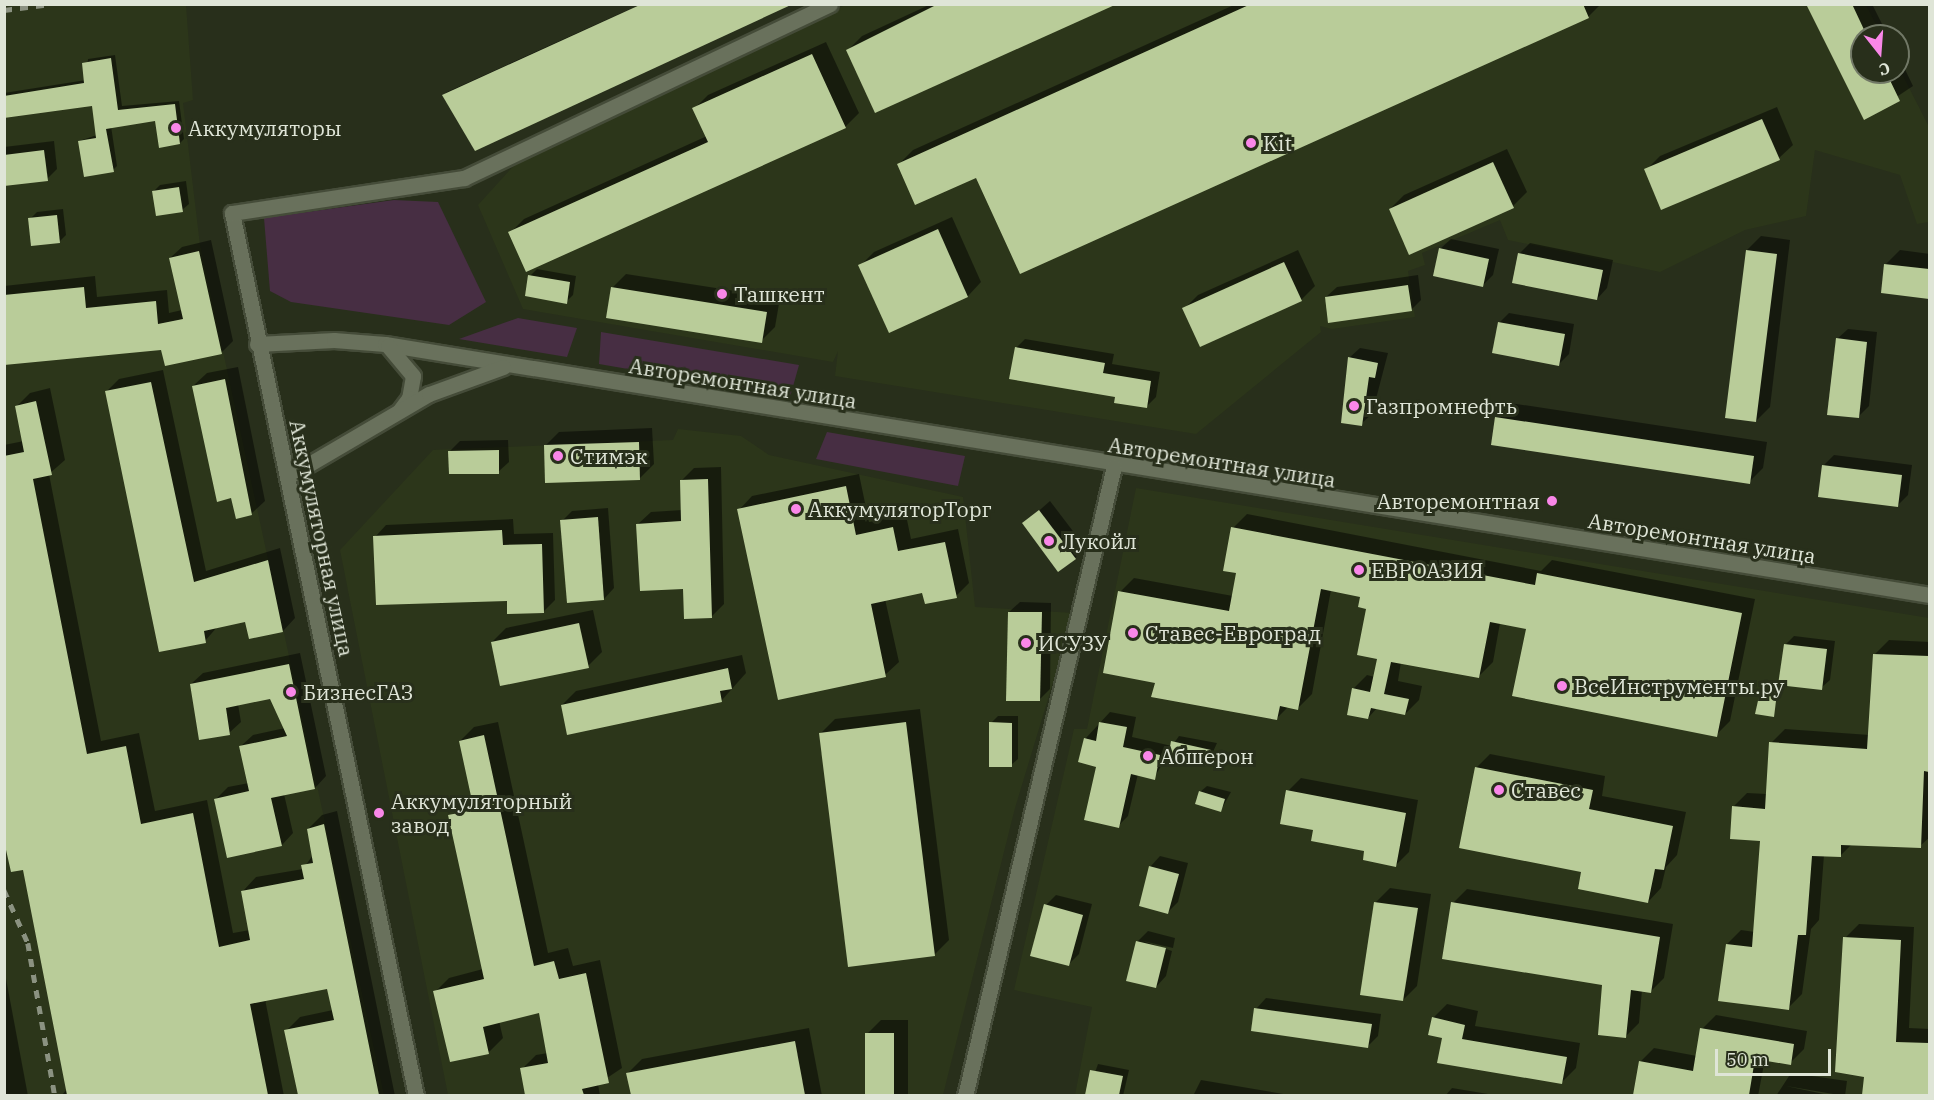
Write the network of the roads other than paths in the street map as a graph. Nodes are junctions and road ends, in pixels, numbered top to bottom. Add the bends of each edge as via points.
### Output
1 (830, 4) edge
2 (257, 344) junction
3 (385, 344) junction
4 (509, 365) junction
5 (398, 413) junction
6 (1114, 466) junction
7 (289, 476) junction
8 (1929, 595) edge
9 (416, 1095) edge
10 (965, 1095) edge

1 - 2 street, Аккумуляторная улица via 464,178 232,213
2 - 3 street via 334,340
2 - 7 street, Аккумуляторная улица
3 - 4 street
3 - 5 street via 413,376 409,398
4 - 5 street via 449,384
4 - 6 street, Авторемонтная улица
5 - 7 street
6 - 8 street, Авторемонтная улица
6 - 10 street
7 - 9 street, Аккумуляторная улица

